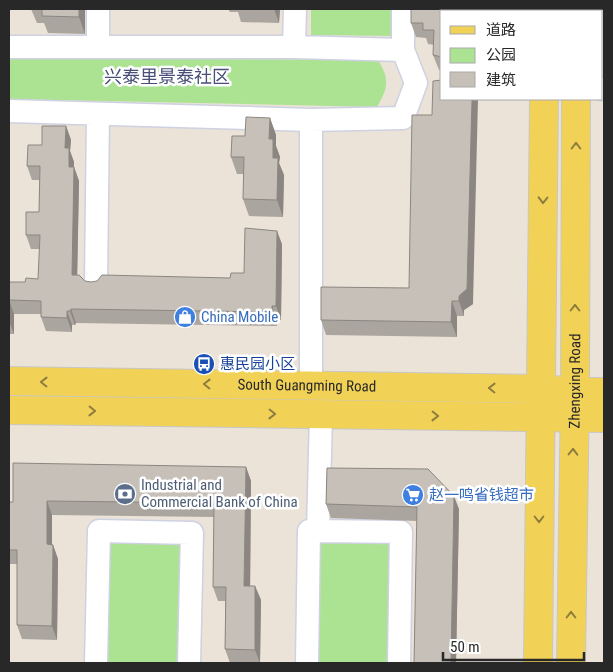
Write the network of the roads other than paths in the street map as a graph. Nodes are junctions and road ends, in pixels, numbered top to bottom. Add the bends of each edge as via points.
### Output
1 (98, 9) edge
2 (295, 9) edge
3 (404, 9) edge
4 (9, 47) edge
5 (98, 47) junction
6 (294, 48) junction
7 (403, 50) junction
8 (544, 100) edge
9 (576, 100) edge
10 (9, 111) edge
11 (98, 114) junction
12 (311, 120) junction
13 (96, 283) edge
14 (9, 381) edge
15 (311, 386) junction
16 (540, 388) junction
17 (604, 392) edge
18 (574, 405) junction
19 (9, 410) edge
20 (321, 414) junction
21 (540, 418) junction
22 (604, 418) edge
23 (318, 530) junction
24 (96, 663) edge
25 (189, 663) edge
26 (307, 663) edge
27 (399, 663) edge
28 (538, 663) edge
29 (571, 663) edge

1 - 5 lane
2 - 6 lane
3 - 7 lane
4 - 5 lane
5 - 6 lane
6 - 7 lane
7 - 12 lane via 425,83 403,118
8 -> 16 main road
18 -> 9 main road, Zhengxing Road
10 - 11 lane
11 - 12 lane
11 - 13 lane
12 - 15 lane
15 -> 14 main road, South Guangming Road
16 -> 15 main road, South Guangming Road
16 - 18 main road, South Guangming Road
16 - 21 main road
17 - 18 main road, South Guangming Road
18 - 21 main road, South Guangming Road
18 - 22 main road, South Guangming Road
29 -> 18 main road, Zhengxing Road
19 -> 20 main road, South Guangming Road
20 -> 21 main road, South Guangming Road
20 - 23 lane
21 -> 28 main road
23 - 26 lane via 309,531
23 - 27 lane via 401,532
24 - 25 lane via 99,531 192,533

